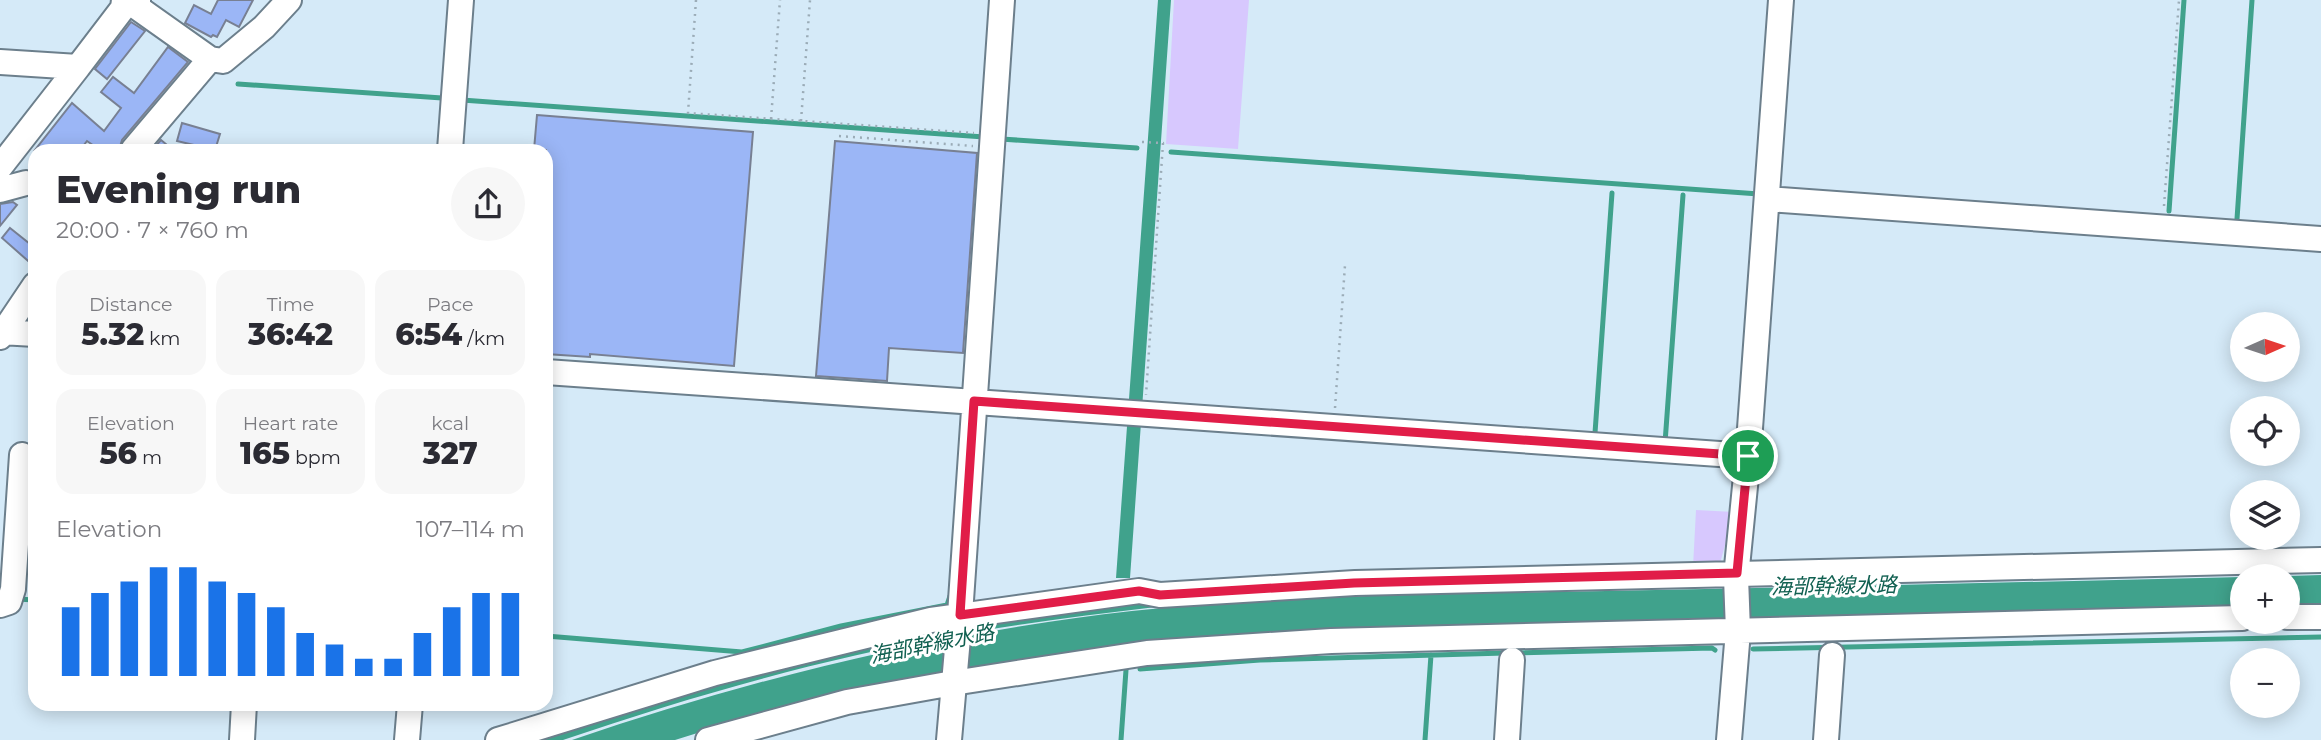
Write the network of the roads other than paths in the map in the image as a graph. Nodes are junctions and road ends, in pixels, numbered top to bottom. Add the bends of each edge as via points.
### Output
1 (124, 0) edge
2 (138, 0) edge
3 (289, 0) edge
4 (461, 0) edge
5 (1002, 0) edge
6 (1781, 0) edge
7 (210, 59) junction
8 (0, 62) edge
9 (78, 67) junction
10 (138, 144) edge
11 (450, 144) edge
12 (0, 167) edge
13 (26, 183) dead end
14 (0, 190) edge
15 (1767, 199) junction
16 (2321, 239) edge
17 (28, 295) edge
18 (1, 334) edge
19 (28, 334) edge
20 (553, 372) edge
21 (974, 401) junction
22 (22, 455) dead end
23 (1748, 456) junction
24 (2321, 561) edge
25 (1737, 575) junction
26 (0, 605) edge
27 (960, 617) junction
28 (2300, 617) edge
29 (2321, 617) edge
30 (2230, 618) edge
31 (1738, 631) junction
32 (1832, 655) dead end
33 (1512, 660) dead end
34 (953, 683) junction
35 (244, 711) edge
36 (409, 711) edge
37 (242, 740) edge
38 (407, 740) edge
39 (498, 740) edge
40 (708, 740) edge
41 (949, 740) edge
42 (1507, 740) edge
43 (1729, 740) edge
44 (1826, 740) edge

1 - 9 street via 123,8
2 - 7 street via 138,8
3 - 7 street via 223,61
4 - 11 street
5 - 21 street
6 - 15 street
7 - 10 street
8 - 9 street
9 - 12 street
13 - 14 street
15 - 16 street
15 - 23 street
17 - 18 street
18 - 19 street
20 - 21 street
21 - 23 street
21 - 27 street
22 - 26 street via 13,589 9,602
23 - 25 street
24 - 25 street
25 - 27 street via 1354,583 1160,595 1139,591
25 - 31 street
27 - 34 street
27 - 39 street via 931,620 715,673
28 - 29 street
30 - 31 street
31 - 34 street via 1331,641 1187,650
31 - 43 street
32 - 44 street
33 - 42 street
34 - 40 street via 847,702
34 - 41 street
35 - 37 street
36 - 38 street

